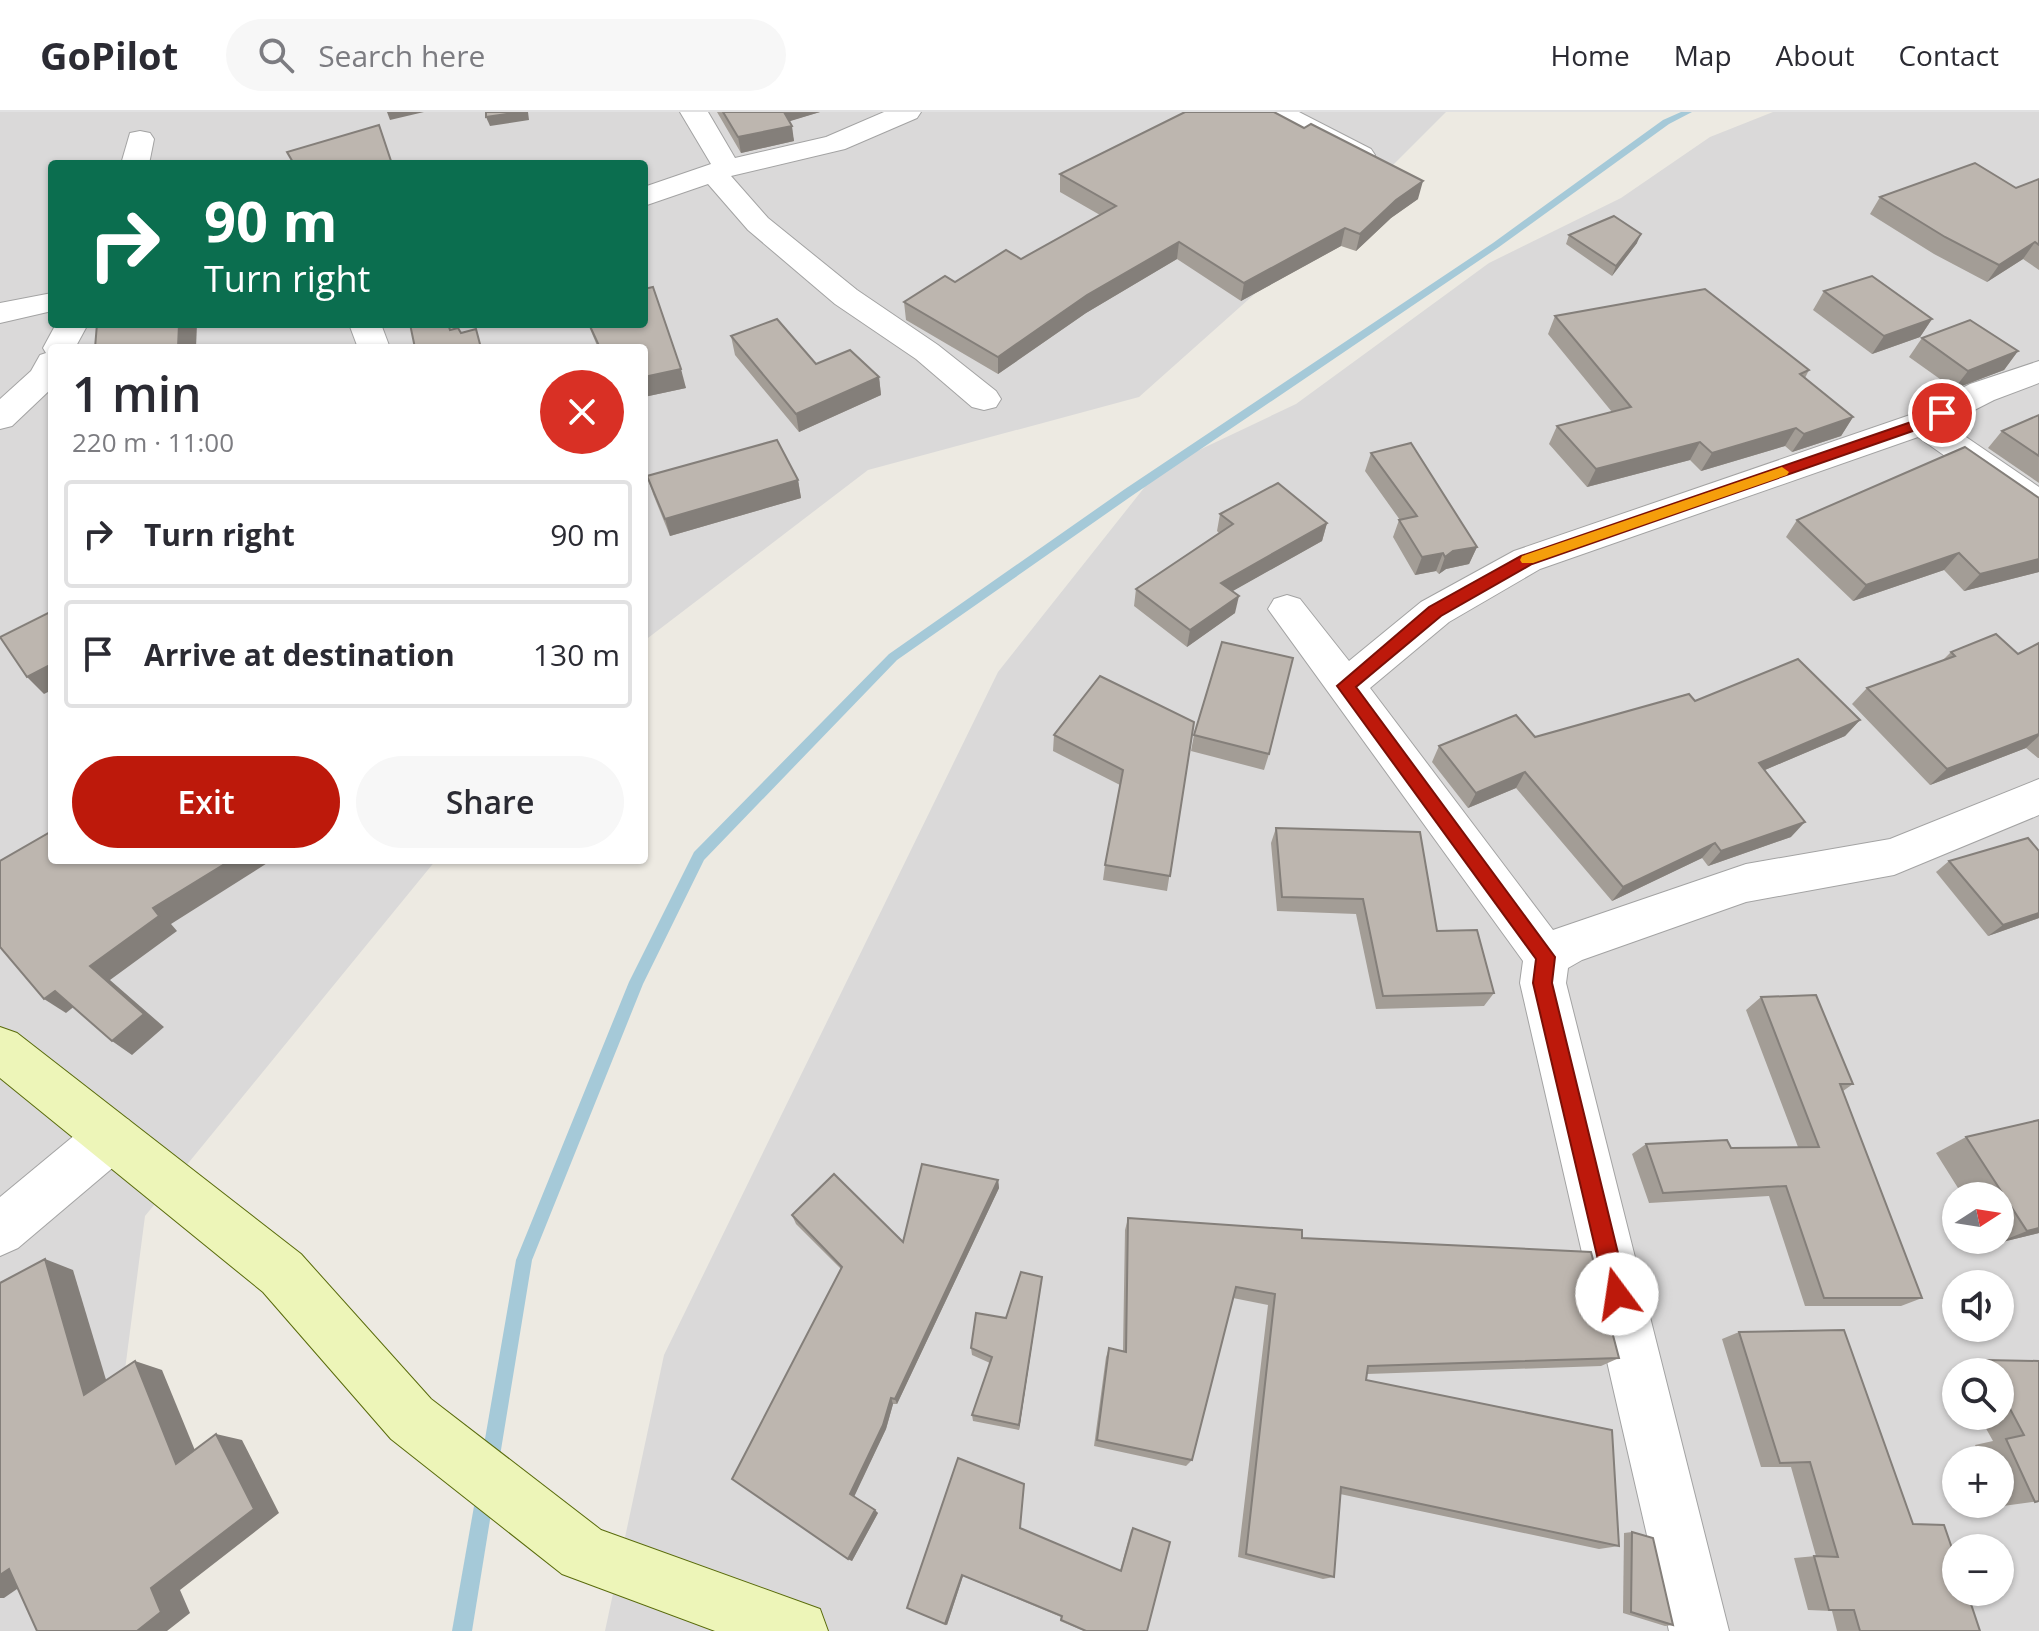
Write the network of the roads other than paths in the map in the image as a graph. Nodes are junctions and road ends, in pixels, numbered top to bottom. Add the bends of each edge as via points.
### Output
1 (694, 112) edge
2 (907, 112) edge
3 (1278, 112) edge
4 (1385, 168) edge
5 (720, 170) junction
6 (648, 196) edge
7 (48, 303) edge
8 (0, 313) edge
9 (48, 370) edge
10 (2039, 371) edge
11 (984, 399) dead end
12 (0, 418) edge
13 (1922, 423) junction
14 (2039, 504) edge
15 (1287, 609) dead end
16 (1346, 686) junction
17 (2039, 796) edge
18 (1546, 957) junction
19 (0, 1049) edge
20 (111, 1137) junction
21 (0, 1230) edge
22 (798, 1631) edge
23 (1699, 1631) edge

1 - 5 street
2 - 5 street via 835,143
3 - 4 street
5 - 6 street
5 - 11 street via 758,224
7 - 8 street
9 - 12 street
10 - 13 street
13 - 14 street
13 - 16 street via 1527,560 1435,612
15 - 16 street
16 - 18 street
17 - 18 street via 1894,857 1746,883
18 - 23 street via 1543,983
19 - 20 street
20 - 21 street
20 - 22 street via 282,1273 411,1419 583,1553

